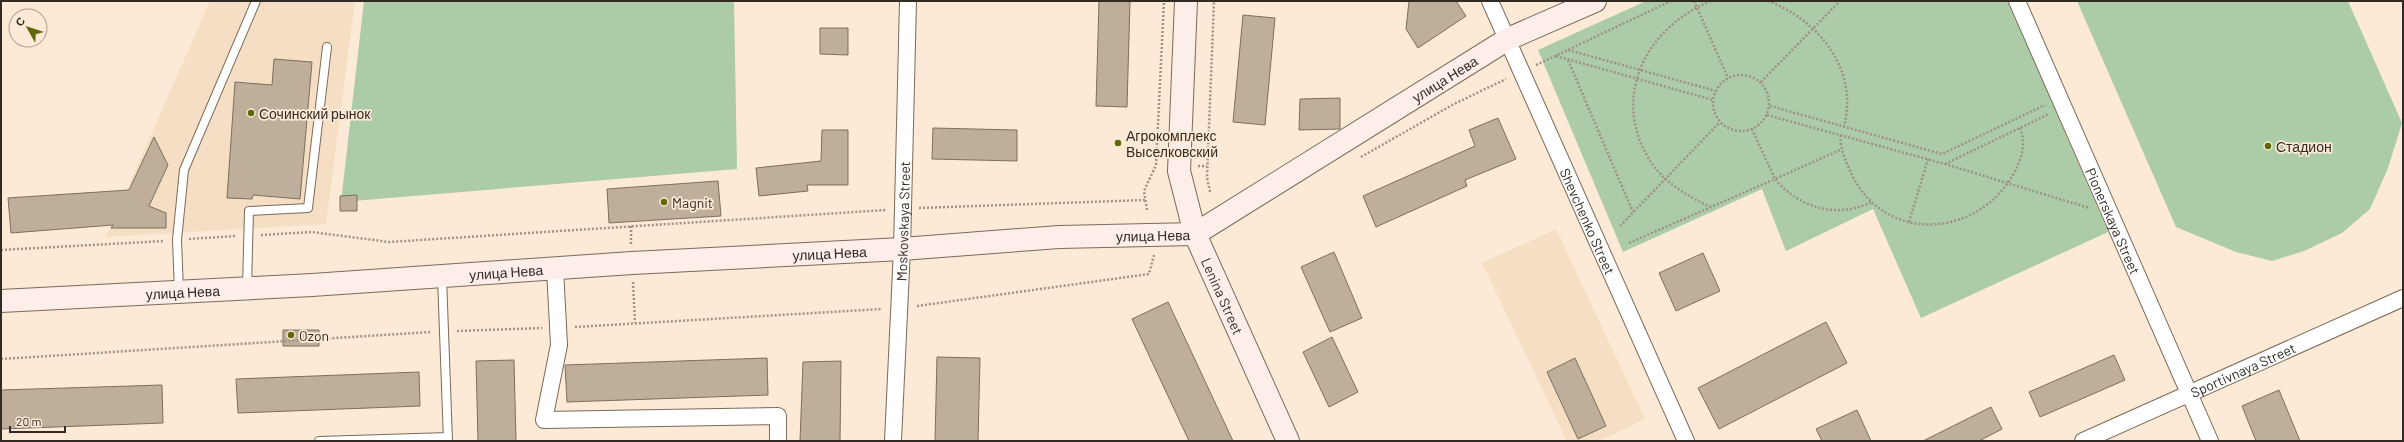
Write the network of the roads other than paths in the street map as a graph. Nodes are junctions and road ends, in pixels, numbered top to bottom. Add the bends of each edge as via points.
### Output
1 (256, 1) edge
2 (908, 1) edge
3 (1186, 1) edge
4 (1490, 1) edge
5 (1595, 1) edge
6 (2017, 1) edge
7 (1508, 39) junction
8 (327, 47) dead end
9 (1195, 234) junction
10 (902, 249) junction
11 (555, 269) junction
12 (442, 276) junction
13 (247, 288) junction
14 (179, 291) junction
15 (2403, 298) edge
16 (1, 302) edge
17 (2189, 394) junction
18 (448, 439) edge
19 (319, 441) edge
20 (778, 441) edge
21 (893, 441) edge
22 (1288, 441) edge
23 (1686, 441) edge
24 (2082, 441) edge
25 (2210, 441) edge

1 - 14 lane via 184,170 177,240
2 - 10 street, Moskovskaya Street
3 - 9 main road, Lenina Street via 1179,171
4 - 7 street, Shevchenko Street
5 - 7 main road, улица Нева
6 - 17 street, Pionerskaya Street
7 - 9 main road, улица Нева
7 - 23 street, Shevchenko Street
8 - 13 lane via 308,208 248,211
9 - 10 main road, улица Нева via 1060,237
9 - 22 main road, Lenina Street
10 - 11 main road, улица Нева
10 - 21 street, Moskovskaya Street
11 - 12 main road, улица Нева
11 - 20 street via 559,345 544,420 778,416
12 - 13 main road, улица Нева
12 - 18 lane
13 - 14 main road, улица Нева
14 - 16 main road, улица Нева
15 - 17 street, Sportivnaya Street
17 - 24 street, Sportivnaya Street
17 - 25 street, Pionerskaya Street
18 - 19 lane

